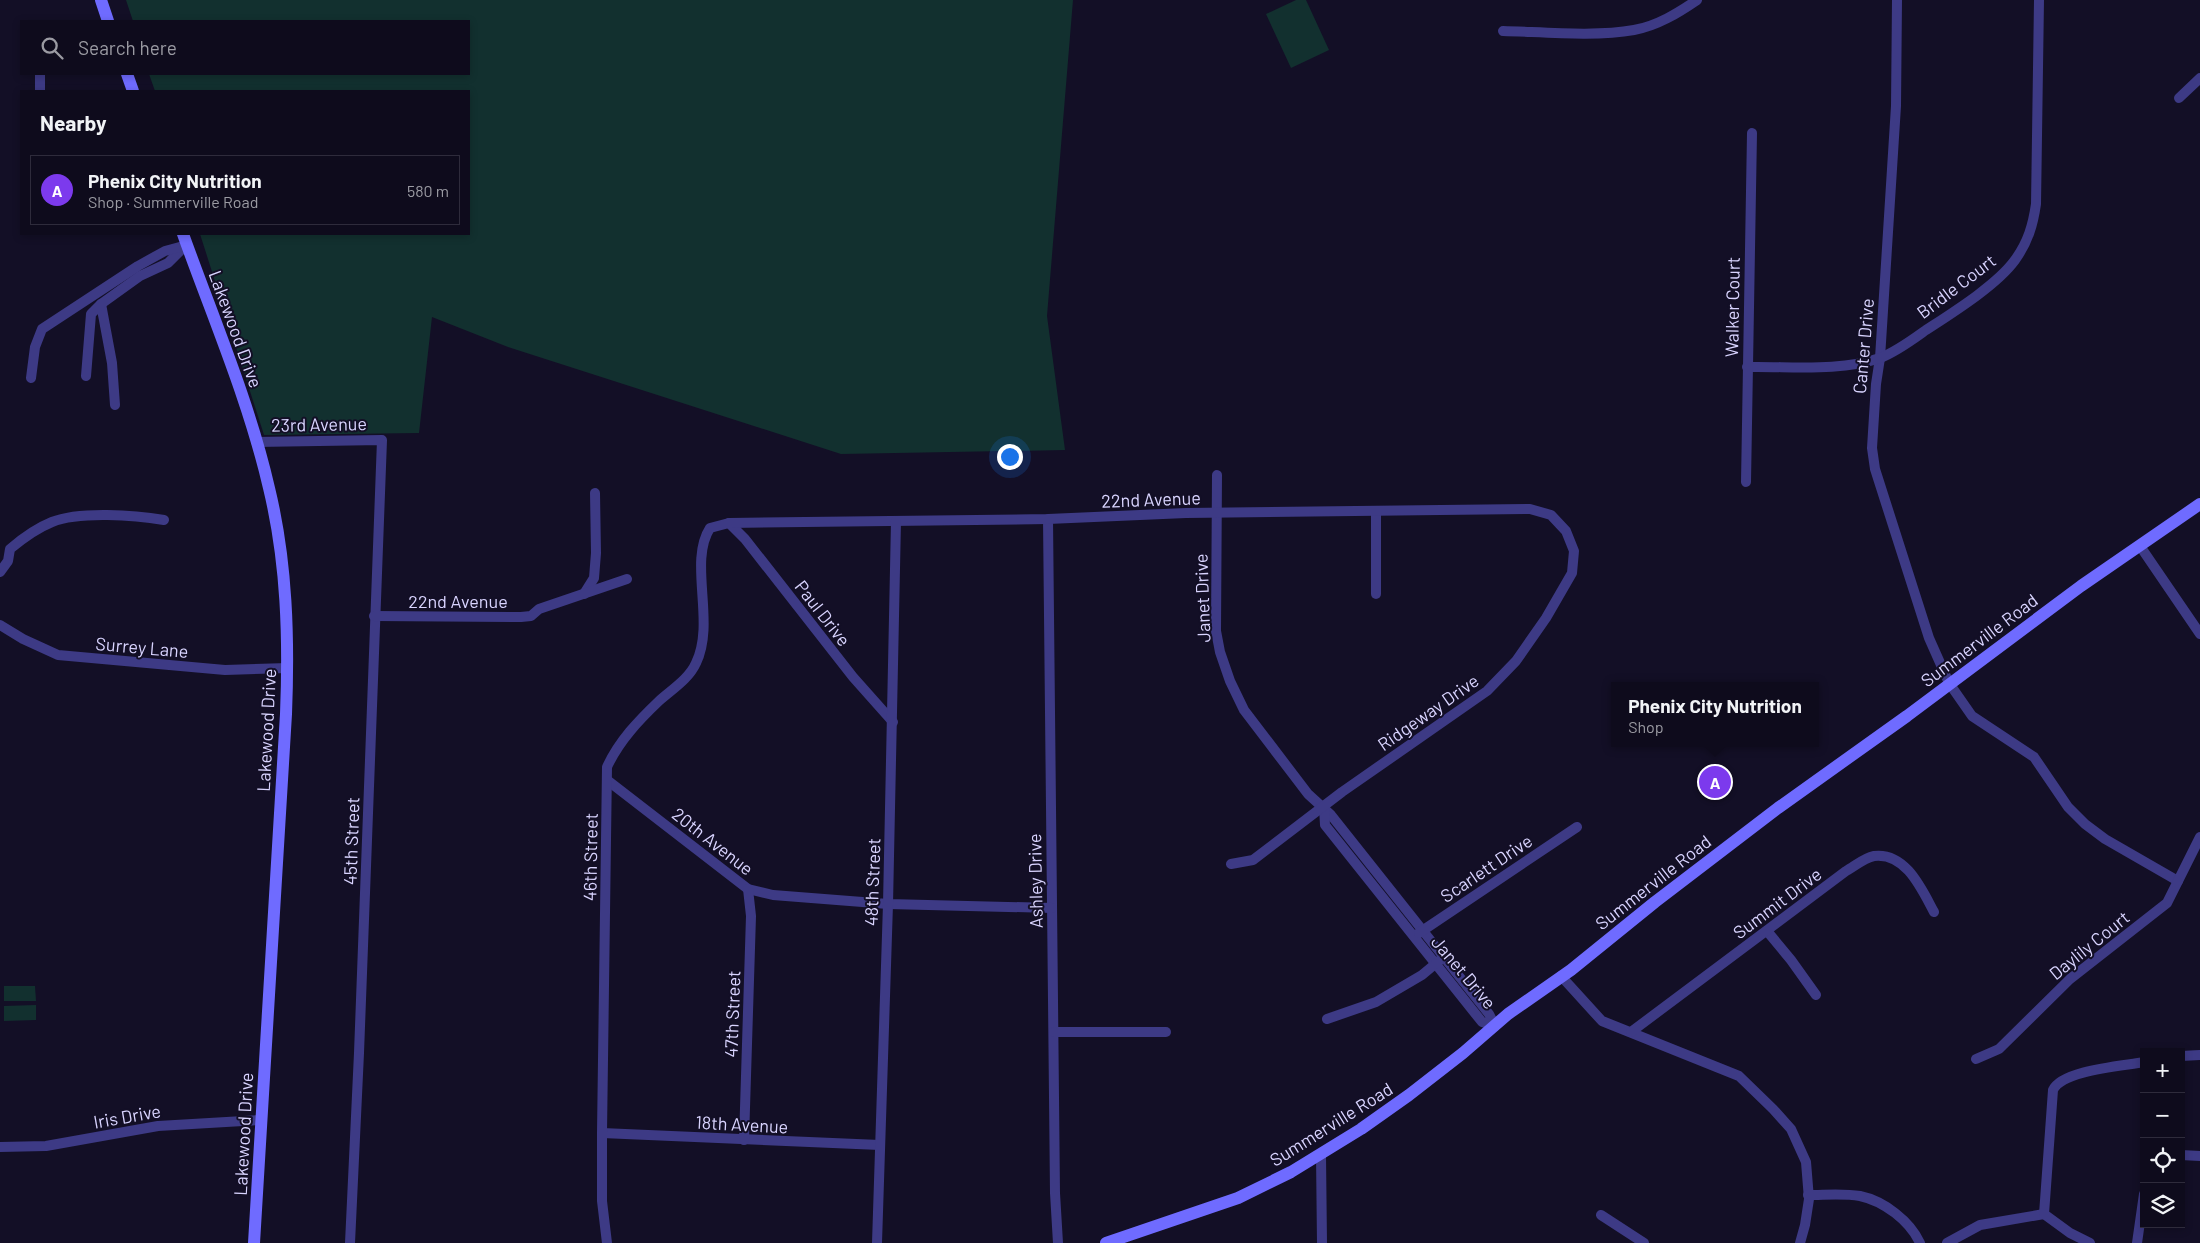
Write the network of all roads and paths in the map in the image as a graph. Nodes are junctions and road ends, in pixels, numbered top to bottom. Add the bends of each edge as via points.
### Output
1 (101, 0) edge
2 (1697, 0) edge
3 (1897, 0) edge
4 (2039, 0) edge
5 (105, 20) edge
6 (1503, 31) dead end
7 (40, 75) edge
8 (127, 75) edge
9 (2200, 78) edge
10 (40, 90) edge
11 (133, 90) edge
12 (2179, 98) dead end
13 (1752, 134) dead end
14 (185, 239) edge
15 (101, 304) junction
16 (1880, 358) junction
17 (1747, 367) junction
18 (86, 376) dead end
19 (31, 378) dead end
20 (115, 405) dead end
21 (382, 440) joint
22 (256, 442) junction
23 (1217, 475) dead end
24 (1746, 482) dead end
25 (595, 493) dead end
26 (2200, 504) edge
27 (1376, 511) junction
28 (1216, 512) junction
29 (1048, 519) junction
30 (164, 520) dead end
31 (896, 521) junction
32 (729, 523) junction
33 (1566, 531) joint
34 (2140, 546) junction
35 (5, 550) edge
36 (0, 572) edge
37 (627, 579) dead end
38 (584, 594) junction
39 (1376, 594) dead end
40 (374, 616) junction
41 (0, 625) edge
42 (2200, 634) edge
43 (288, 668) junction
44 (1948, 683) junction
45 (893, 722) junction
46 (607, 780) junction
47 (1324, 806) junction
48 (1577, 827) dead end
49 (2200, 837) edge
50 (1231, 864) dead end
51 (2178, 881) junction
52 (748, 889) junction
53 (888, 904) junction
54 (1052, 908) junction
55 (1934, 912) dead end
56 (1424, 930) junction
57 (1767, 932) junction
58 (1414, 937) junction
59 (1445, 956) junction
60 (1435, 964) junction
61 (1561, 976) junction
62 (1816, 995) dead end
63 (1327, 1019) dead end
64 (1495, 1026) junction
65 (1054, 1032) junction
66 (1166, 1032) dead end
67 (1631, 1032) junction
68 (2185, 1056) edge
69 (2200, 1056) edge
70 (1976, 1059) dead end
71 (2140, 1063) edge
72 (260, 1120) junction
73 (602, 1133) junction
74 (744, 1140) junction
75 (880, 1146) junction
76 (0, 1147) edge
77 (1321, 1155) junction
78 (2185, 1155) edge
79 (2200, 1156) edge
80 (1808, 1195) junction
81 (2044, 1214) junction
82 (1601, 1216) dead end
83 (2140, 1222) edge
84 (1123, 1240) edge
85 (254, 1243) edge
86 (350, 1243) edge
87 (607, 1243) edge
88 (877, 1243) edge
89 (1058, 1243) edge
90 (1106, 1243) edge
91 (1322, 1243) edge
92 (1644, 1243) edge
93 (1800, 1243) edge
94 (1920, 1243) edge
95 (1947, 1243) edge
96 (2090, 1243) edge
97 (2137, 1243) edge

1 - 5 main road
2 - 6 street via 1674,14 1635,30
3 - 16 street, Canter Drive via 1896,106
4 - 16 street, Bridle Court via 2036,204 2026,243 2008,268 1968,302
7 - 10 street
8 - 11 main road
9 - 12 street
13 - 17 street, Walker Court
14 - 15 street via 168,262 140,276
14 - 19 street via 42,329 35,347
14 - 22 main road, Lakewood Drive
15 - 18 street via 91,314
15 - 20 street via 112,363
16 - 17 street, Bridle Court via 1830,366
16 - 44 street, Canter Drive via 1872,448 1875,469 1929,638
17 - 24 street, Walker Court
21 - 22 street, 23rd Avenue
21 - 40 street, 45th Street
22 - 43 main road, Lakewood Drive via 270,490 281,562
23 - 28 street, Janet Drive
25 - 38 street via 594,578
26 - 34 main road, Summerville Road
27 - 28 street, 22nd Avenue
27 - 33 street, 22nd Avenue via 1530,509 1551,516
27 - 39 street
28 - 29 street, 22nd Avenue
28 - 47 street, Janet Drive via 1216,631 1230,681 1244,710 1263,736 1308,794
29 - 31 street, 22nd Avenue
29 - 54 street, Ashley Drive
30 - 35 street via 141,516 86,516 54,521
31 - 32 street, 22nd Avenue
31 - 45 street, 48th Street
32 - 45 street, Paul Drive
32 - 46 street, 46th Street via 710,528 704,538 704,614 702,645 696,664 616,747 607,767
33 - 47 street, Ridgeway Drive via 1574,551 1572,573 1546,618 1502,677 1487,691
34 - 42 street
34 - 44 main road, Summerville Road
35 - 36 street via 8,561
37 - 38 street, 22nd Avenue
38 - 40 street, 22nd Avenue via 539,609 531,616
40 - 86 street, 45th Street
41 - 43 street, Surrey Lane via 58,655 225,670
43 - 72 main road, Lakewood Drive
44 - 51 street, Canter Drive via 1972,716 2034,757 2068,807 2085,824
44 - 61 main road, Summerville Road via 1750,829
45 - 53 street, 48th Street
46 - 52 street, 20th Avenue
46 - 73 street, 46th Street
47 - 50 street, Ridgeway Drive via 1252,860
47 - 56 street, Janet Drive
47 - 58 street, Janet Drive via 1325,826
48 - 56 street, Scarlett Drive
49 - 51 street, Daylily Court
51 - 70 street, Daylily Court via 2167,903 2070,978 1999,1049
52 - 53 street, 20th Avenue via 773,895
52 - 74 street, 47th Street via 752,916
53 - 54 street, 20th Avenue
53 - 75 street, 48th Street
54 - 65 street, Ashley Drive
55 - 57 street, Summit Drive via 1906,868 1897,861 1875,856 1846,871
56 - 58 street, Scarlett Drive
56 - 59 street, Janet Drive
57 - 62 street
57 - 67 street, Summit Drive
58 - 60 street, Janet Drive
59 - 60 street
59 - 64 street, Janet Drive
60 - 63 street via 1422,976 1376,1002
60 - 64 street, Janet Drive via 1482,1022
61 - 64 main road, Summerville Road
61 - 67 street via 1602,1021
64 - 77 main road, Summerville Road via 1402,1100
65 - 66 street
65 - 89 street, Ashley Drive
67 - 80 street via 1740,1076 1791,1129 1806,1162
68 - 69 street
71 - 81 street via 2074,1074 2055,1085 2052,1090
72 - 76 street, Iris Drive via 158,1126 68,1142
72 - 85 main road, Lakewood Drive
73 - 74 street, 18th Avenue
73 - 87 street, 46th Street via 602,1201
74 - 75 street, 18th Avenue
75 - 88 street, 48th Street
77 - 84 main road, Summerville Road via 1238,1198
77 - 91 street
78 - 79 street
80 - 93 street
80 - 94 street via 1861,1196 1888,1208 1905,1221
81 - 95 street via 1980,1225
81 - 96 street
82 - 92 street
83 - 97 street
84 - 90 main road, Summerville Road

